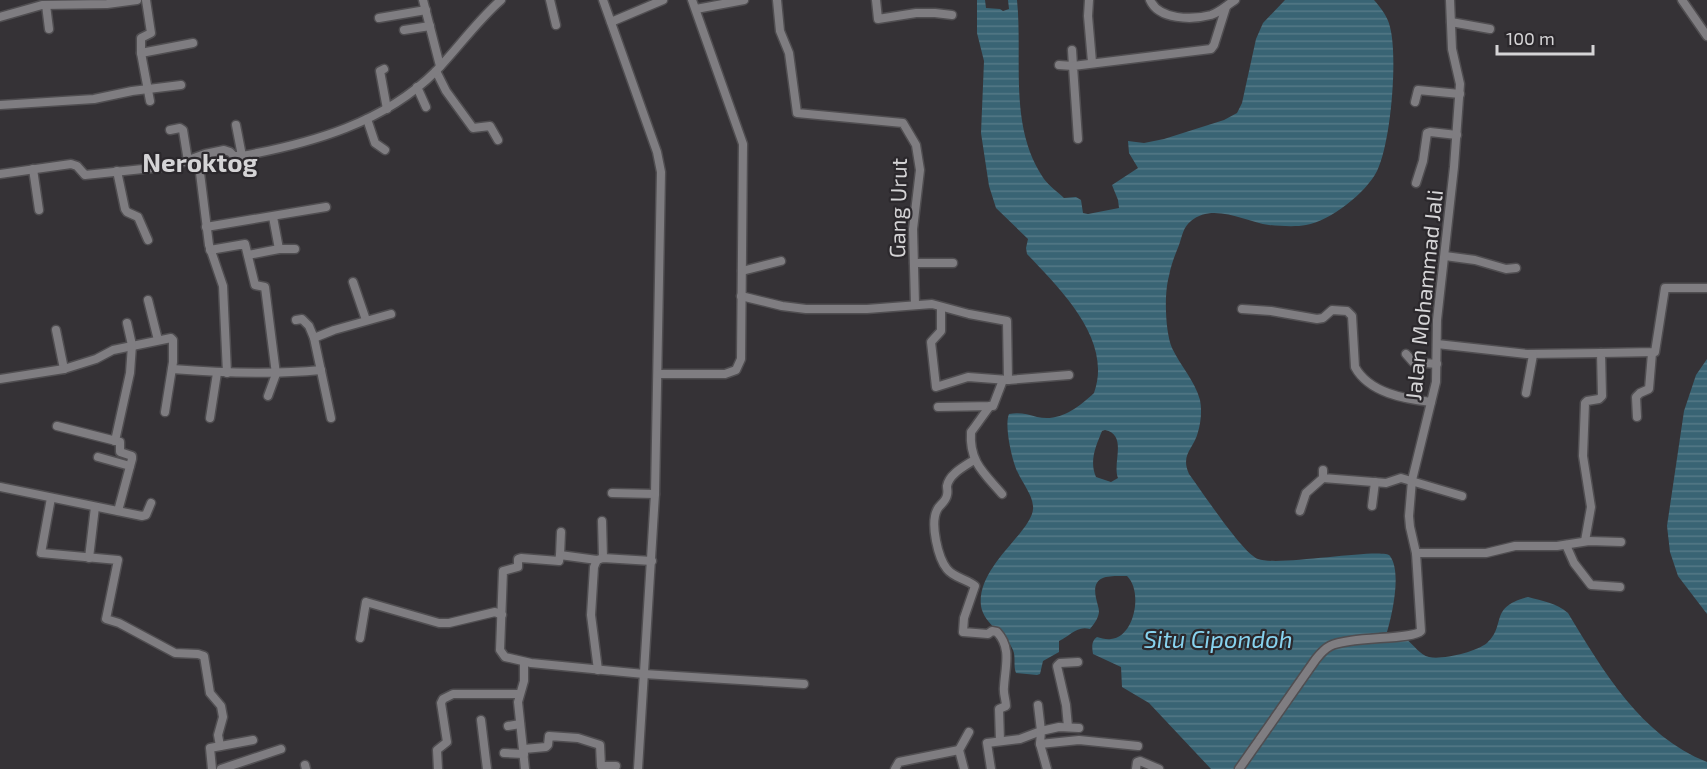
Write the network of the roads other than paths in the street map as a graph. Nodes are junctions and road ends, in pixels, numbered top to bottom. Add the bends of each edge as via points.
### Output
1 (137, 0) edge
2 (146, 0) edge
3 (423, 0) edge
4 (501, 0) edge
5 (550, 0) edge
6 (603, 0) edge
7 (663, 0) edge
8 (744, 0) edge
9 (777, 0) edge
10 (876, 0) edge
11 (1089, 0) edge
12 (1150, 0) edge
13 (1235, 0) edge
14 (1450, 0) edge
15 (1682, 0) edge
16 (44, 4) edge
17 (694, 4) edge
18 (1226, 7) junction
19 (426, 10) junction
20 (952, 15) dead end
21 (0, 17) edge
22 (379, 18) dead end
23 (611, 22) junction
24 (1451, 22) junction
25 (556, 25) dead end
26 (430, 26) junction
27 (49, 29) dead end
28 (1490, 29) dead end
29 (404, 30) dead end
30 (1707, 36) edge
31 (193, 43) dead end
32 (1072, 50) dead end
33 (141, 53) junction
34 (1092, 62) junction
35 (1059, 65) dead end
36 (1073, 66) junction
37 (438, 68) junction
38 (384, 69) dead end
39 (181, 85) dead end
40 (417, 87) junction
41 (148, 89) junction
42 (1460, 94) junction
43 (150, 100) dead end
44 (1415, 102) dead end
45 (0, 105) edge
46 (426, 107) dead end
47 (387, 109) junction
48 (367, 119) junction
49 (236, 125) dead end
50 (170, 130) dead end
51 (1457, 135) junction
52 (1078, 139) dead end
53 (498, 140) dead end
54 (385, 150) dead end
55 (242, 156) junction
56 (198, 157) junction
57 (188, 161) junction
58 (33, 169) junction
59 (117, 171) junction
60 (0, 174) edge
61 (1416, 183) dead end
62 (327, 207) dead end
63 (39, 210) dead end
64 (273, 217) junction
65 (206, 227) junction
66 (148, 240) dead end
67 (279, 249) junction
68 (295, 249) dead end
69 (210, 250) junction
70 (248, 255) junction
71 (1445, 256) junction
72 (781, 261) dead end
73 (914, 263) junction
74 (954, 263) dead end
75 (1516, 268) dead end
76 (742, 271) junction
77 (353, 282) dead end
78 (1707, 288) edge
79 (741, 296) junction
80 (148, 300) dead end
81 (915, 304) junction
82 (941, 307) junction
83 (1242, 309) dead end
84 (391, 314) dead end
85 (296, 320) dead end
86 (366, 320) junction
87 (127, 323) dead end
88 (56, 330) dead end
89 (314, 338) junction
90 (158, 340) junction
91 (1437, 344) junction
92 (132, 345) junction
93 (1601, 353) junction
94 (1652, 353) junction
95 (1406, 354) dead end
96 (1533, 355) junction
97 (1437, 364) junction
98 (64, 369) junction
99 (172, 369) junction
100 (321, 370) junction
101 (217, 373) junction
102 (227, 374) junction
103 (276, 374) junction
104 (658, 374) junction
105 (1069, 375) dead end
106 (0, 379) edge
107 (1006, 380) junction
108 (1526, 393) dead end
109 (268, 396) dead end
110 (1431, 402) junction
111 (990, 406) junction
112 (938, 407) dead end
113 (165, 412) dead end
114 (1637, 417) dead end
115 (210, 418) dead end
116 (331, 418) dead end
117 (57, 426) dead end
118 (115, 441) junction
119 (98, 457) dead end
120 (974, 460) junction
121 (130, 466) junction
122 (1412, 480) junction
123 (1375, 482) junction
124 (0, 487) edge
125 (612, 493) dead end
126 (655, 494) junction
127 (1002, 494) dead end
128 (1462, 496) dead end
129 (51, 498) junction
130 (151, 503) dead end
131 (1372, 506) dead end
132 (95, 507) junction
133 (118, 511) junction
134 (1300, 511) dead end
135 (602, 521) dead end
136 (561, 532) dead end
137 (1585, 541) junction
138 (1621, 542) dead end
139 (1566, 545) junction
140 (1416, 553) junction
141 (560, 555) junction
142 (89, 558) junction
143 (600, 559) junction
144 (652, 561) junction
145 (1620, 587) dead end
146 (502, 615) junction
147 (360, 638) dead end
148 (524, 662) junction
149 (1078, 662) dead end
150 (598, 670) junction
151 (644, 674) junction
152 (804, 684) dead end
153 (519, 694) junction
154 (1038, 705) dead end
155 (481, 720) dead end
156 (520, 724) junction
157 (508, 726) dead end
158 (1068, 727) junction
159 (1079, 728) dead end
160 (1041, 731) junction
161 (969, 732) dead end
162 (253, 740) dead end
163 (1000, 741) junction
164 (1040, 744) junction
165 (220, 746) junction
166 (1138, 746) dead end
167 (278, 750) dead end
168 (959, 750) junction
169 (524, 751) junction
170 (504, 753) dead end
171 (616, 766) dead end
172 (212, 769) edge
173 (221, 769) edge
174 (438, 769) edge
175 (487, 769) edge
176 (525, 769) edge
177 (638, 769) edge
178 (895, 769) edge
179 (962, 769) edge
180 (991, 769) edge
181 (1047, 769) edge
182 (1136, 769) edge
183 (1159, 769) edge
184 (1239, 769) edge

1 - 16 street
2 - 33 street via 151,33 141,38
3 - 19 street
4 - 37 street
5 - 25 street
6 - 23 street
7 - 23 street
8 - 17 street
9 - 73 street, Gang Urut via 797,113 903,123 916,145 920,176 913,229
10 - 20 street via 878,19
11 - 34 street
12 - 18 street via 1161,12 1183,18 1209,15
13 - 18 street
14 - 24 street, Jalan Mohammad Jali
15 - 30 street
16 - 21 street
16 - 27 street
17 - 76 street via 743,144
18 - 34 street via 1211,49
19 - 22 street
19 - 26 street
23 - 104 street via 659,162
24 - 28 street
24 - 42 street, Jalan Mohammad Jali
26 - 29 street
26 - 37 street
31 - 33 street
32 - 36 street
33 - 41 street
34 - 36 street
35 - 36 street
36 - 52 street
37 - 40 street
37 - 53 street via 446,91 473,128 490,126
38 - 47 street via 381,71
39 - 41 street
40 - 46 street
40 - 47 street
41 - 43 street
41 - 45 street via 94,99
42 - 44 street via 1418,90
42 - 51 street, Jalan Mohammad Jali
47 - 48 street
48 - 54 street via 375,143
48 - 55 street via 311,140
49 - 55 street
50 - 57 street via 183,130
51 - 61 street via 1427,133
51 - 71 street, Jalan Mohammad Jali
55 - 56 street via 224,150
56 - 57 street
56 - 65 street
57 - 59 street
58 - 59 street via 71,164 85,175
58 - 60 street
58 - 63 street
59 - 66 street via 125,209 138,217
62 - 64 street
64 - 65 street
64 - 67 street
65 - 69 street
67 - 68 street
67 - 70 street
69 - 70 street via 245,244
69 - 102 street via 223,286
70 - 103 street via 255,285 265,287
71 - 75 street
71 - 91 street, Jalan Mohammad Jali
72 - 76 street
73 - 74 street
73 - 81 street, Gang Urut
76 - 79 street
77 - 86 street
78 - 94 street via 1665,288 1656,349
79 - 81 street via 806,309
79 - 104 street via 741,359 736,370 725,374
80 - 90 street
81 - 82 street
82 - 107 street via 1006,321
82 - 107 street via 941,331 931,342 936,387 968,377
83 - 110 street via 1317,319 1332,310 1347,310 1352,316 1357,371 1388,393
84 - 86 street
85 - 89 street via 302,319 309,326
86 - 89 street
87 - 92 street
88 - 98 street
89 - 100 street
90 - 92 street
90 - 99 street via 173,338
91 - 96 street
91 - 97 street, Jalan Mohammad Jali
92 - 98 street
92 - 118 street
93 - 94 street
93 - 96 street
93 - 137 street via 1602,396 1585,404 1582,456 1592,507
94 - 114 street via 1650,389 1636,397
95 - 97 street via 1413,362
96 - 108 street
97 - 110 street, Jalan Mohammad Jali
98 - 106 street
99 - 101 street
99 - 113 street
100 - 103 street
100 - 116 street
101 - 102 street
101 - 115 street
102 - 103 street
103 - 109 street
104 - 126 street
105 - 107 street
107 - 111 street via 995,404
110 - 122 street, Jalan Mohammad Jali
111 - 112 street
111 - 120 street via 971,432
117 - 118 street
118 - 121 street via 120,442 120,453 132,456
119 - 121 street
120 - 127 street
120 - 163 street via 947,484 948,495 937,510 936,535 938,553 948,571 975,586 963,632 997,632 1005,641 1006,706 999,709
121 - 133 street
122 - 123 street
122 - 128 street
122 - 140 street, Jalan Mohammad Jali via 1410,527
123 - 131 street
123 - 134 street via 1323,474 1306,493
124 - 129 street
125 - 126 street
126 - 144 street
129 - 132 street
129 - 142 street via 41,553
130 - 133 street via 142,516
132 - 133 street
132 - 142 street
135 - 143 street
136 - 141 street
137 - 138 street
137 - 139 street
139 - 140 street via 1515,546 1486,553
139 - 145 street via 1591,585
140 - 184 street, Jalan Mohammad Jali via 1421,631 1414,636 1343,642 1326,648
141 - 143 street
141 - 146 street via 559,561 521,558 516,568 503,571
142 - 165 street via 118,560 106,619 175,653 204,656 210,693 221,706 223,717 218,735
143 - 144 street
143 - 150 street via 594,567 591,615
144 - 151 street
146 - 147 street via 495,612 439,623 366,602
146 - 148 street via 501,653
148 - 150 street
148 - 153 street
149 - 158 street via 1057,666
150 - 151 street
151 - 152 street
151 - 177 street
153 - 156 street
153 - 174 street via 453,694 443,699 447,742 437,750
154 - 160 street
155 - 175 street
156 - 157 street
156 - 169 street
158 - 159 street
158 - 160 street
160 - 163 street
160 - 164 street
161 - 168 street
162 - 165 street
163 - 180 street via 986,745
164 - 166 street via 1079,740
164 - 181 street
165 - 172 street via 210,748
167 - 173 street
168 - 178 street via 899,762
168 - 179 street
169 - 170 street
169 - 171 street via 548,746 549,736 578,738 600,745 601,766
169 - 176 street
182 - 183 street via 1140,761

